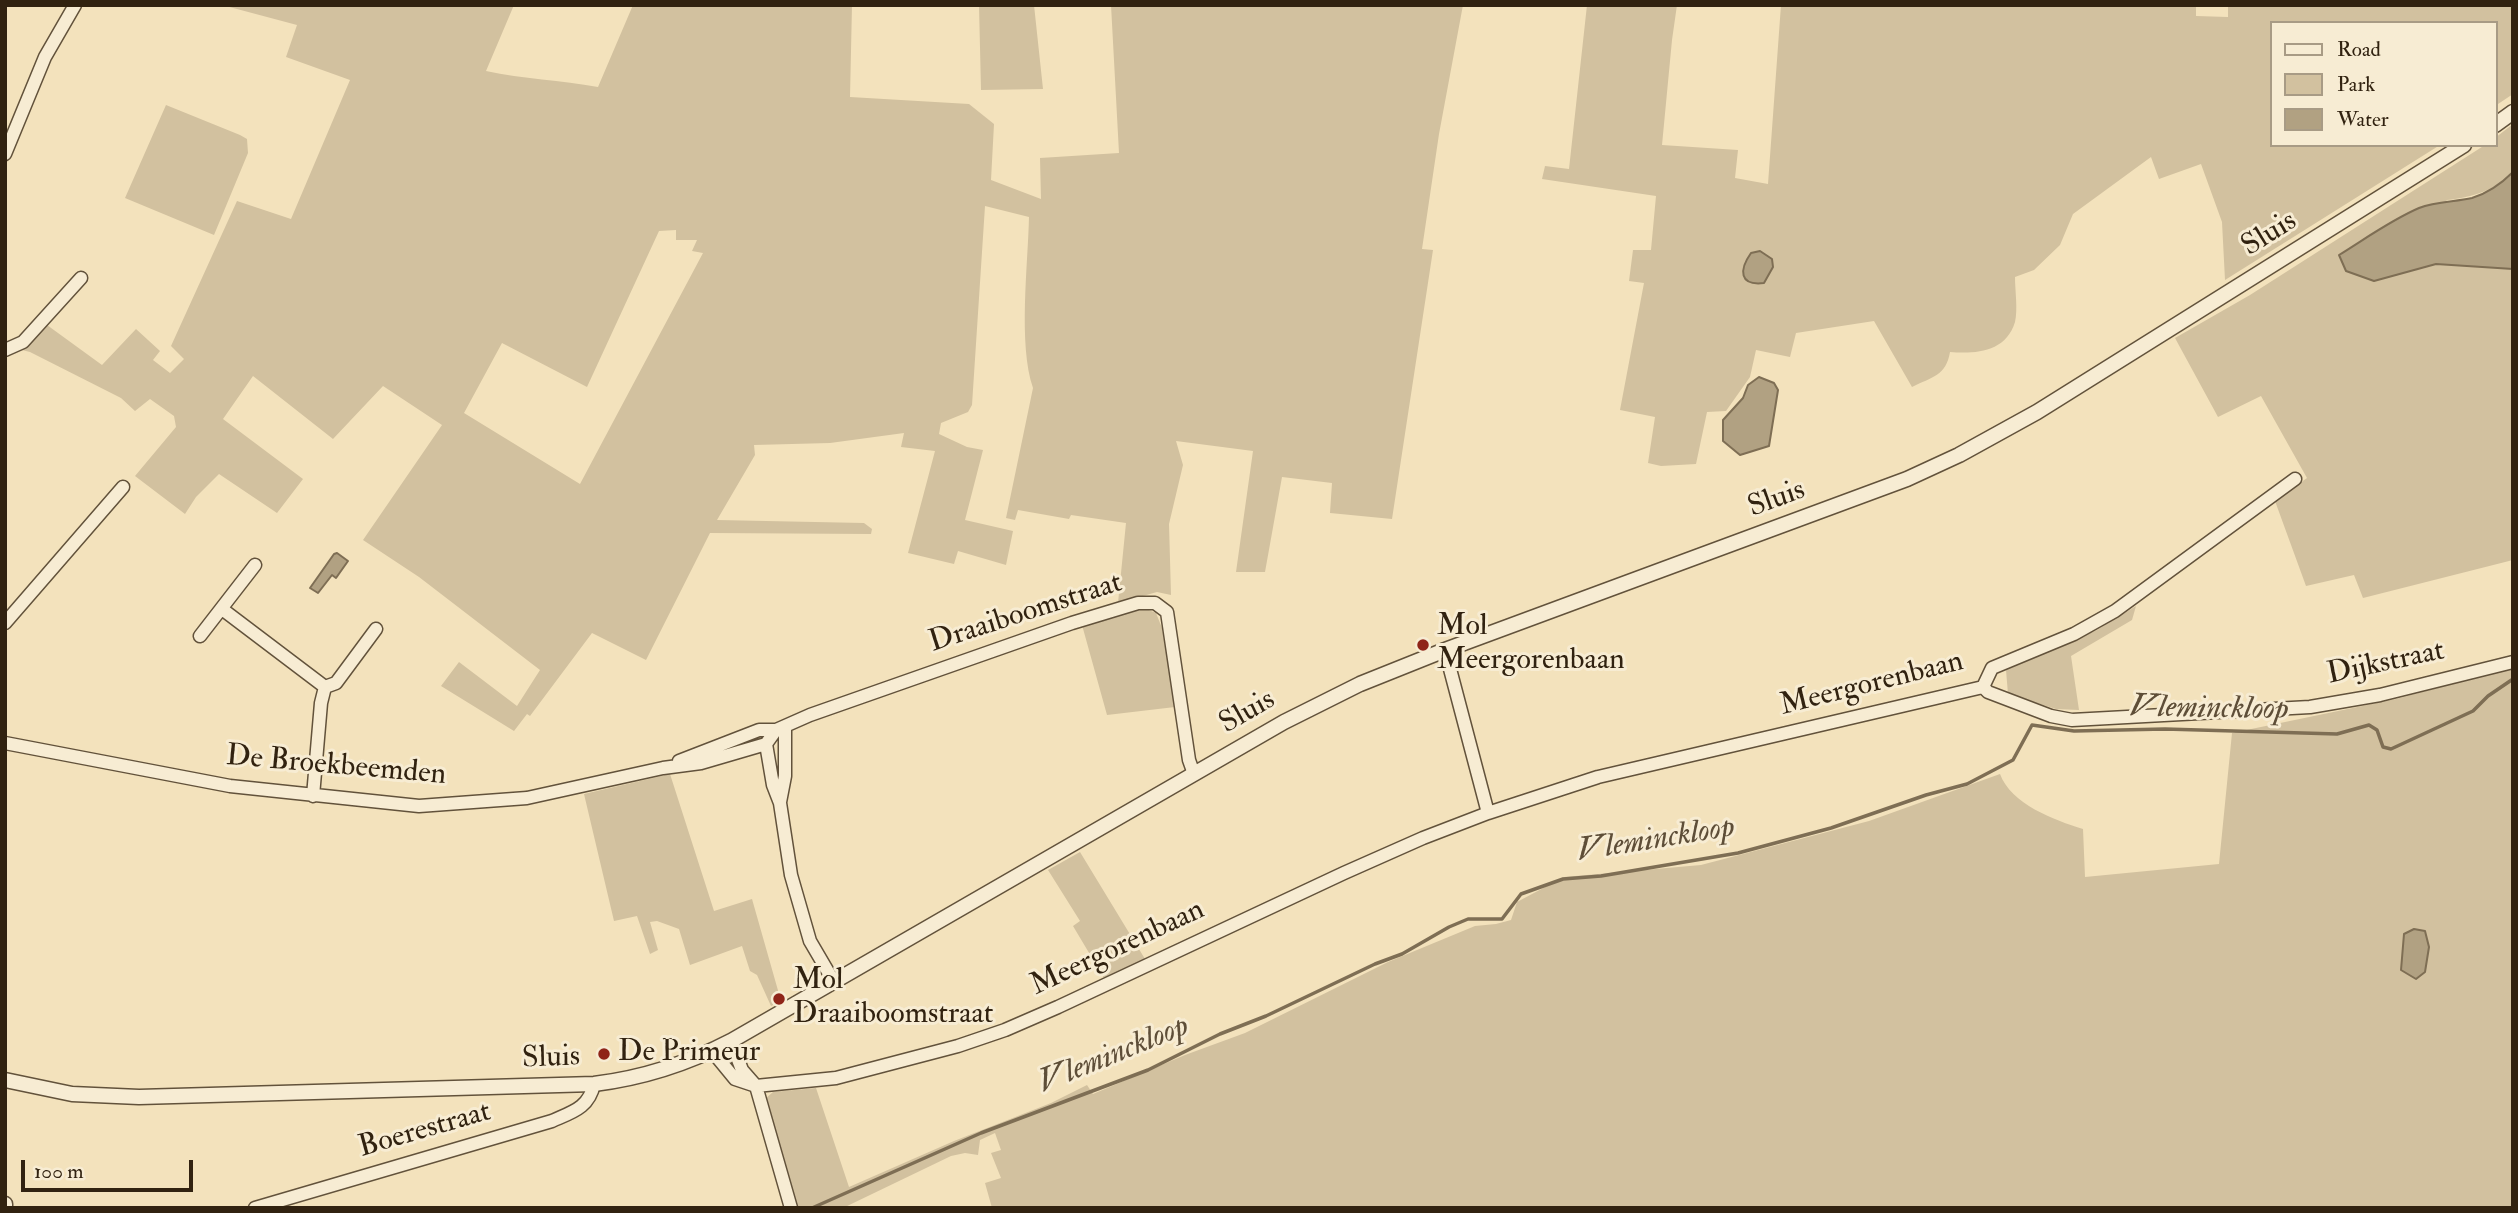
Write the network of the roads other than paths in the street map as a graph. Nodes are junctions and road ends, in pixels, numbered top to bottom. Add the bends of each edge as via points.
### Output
1 (75, 5) edge
2 (2513, 112) edge
3 (2497, 124) edge
4 (2461, 147) edge
5 (5, 155) edge
6 (81, 278) dead end
7 (5, 350) edge
8 (2295, 479) dead end
9 (123, 487) dead end
10 (255, 565) dead end
11 (222, 609) junction
12 (5, 623) edge
13 (376, 629) dead end
14 (200, 636) dead end
15 (1445, 650) junction
16 (2513, 662) edge
17 (326, 687) junction
18 (1983, 687) junction
19 (780, 728) junction
20 (5, 743) edge
21 (766, 744) junction
22 (663, 768) junction
23 (1194, 774) junction
24 (313, 796) junction
25 (780, 803) junction
26 (1488, 813) junction
27 (834, 982) junction
28 (731, 1041) junction
29 (712, 1051) junction
30 (5, 1080) edge
31 (594, 1084) junction
32 (756, 1086) junction
33 (255, 1208) edge
34 (791, 1208) edge

1 - 5 street via 45,57
2 - 3 street
4 - 15 street, Sluis via 2037,412 1959,455 1906,480
6 - 7 street via 23,342
8 - 18 street, Meergorenbaan via 2115,611 2074,634 1992,668
9 - 12 street
10 - 11 street
11 - 14 street
11 - 17 street
13 - 17 street via 336,683
15 - 23 street, Sluis via 1335,695
15 - 26 street
16 - 18 street, Dijkstraat via 2310,707 2072,720 2051,716
17 - 24 street
18 - 26 street, Meergorenbaan via 1598,777
19 - 21 street
19 - 22 street, De Broekbeemden via 759,730
19 - 23 street, Draaiboomstraat via 1072,623 1138,603 1154,603 1167,612
19 - 25 street via 785,776
20 - 24 street, De Broekbeemden via 230,786
21 - 22 street, De Broekbeemden via 701,763
21 - 25 street
22 - 24 street, De Broekbeemden via 527,798 458,804 419,806
23 - 27 street, Sluis
25 - 27 street via 790,876 810,942
26 - 32 street, Meergorenbaan via 1367,863 1005,1030 836,1079
27 - 28 street, Sluis
28 - 29 street, Sluis
28 - 32 street via 742,1070
29 - 31 street, Sluis via 647,1075
29 - 32 street via 735,1079
30 - 31 street, Sluis via 72,1094 115,1097
31 - 33 street, Boerestraat via 581,1108 552,1121
32 - 34 street

